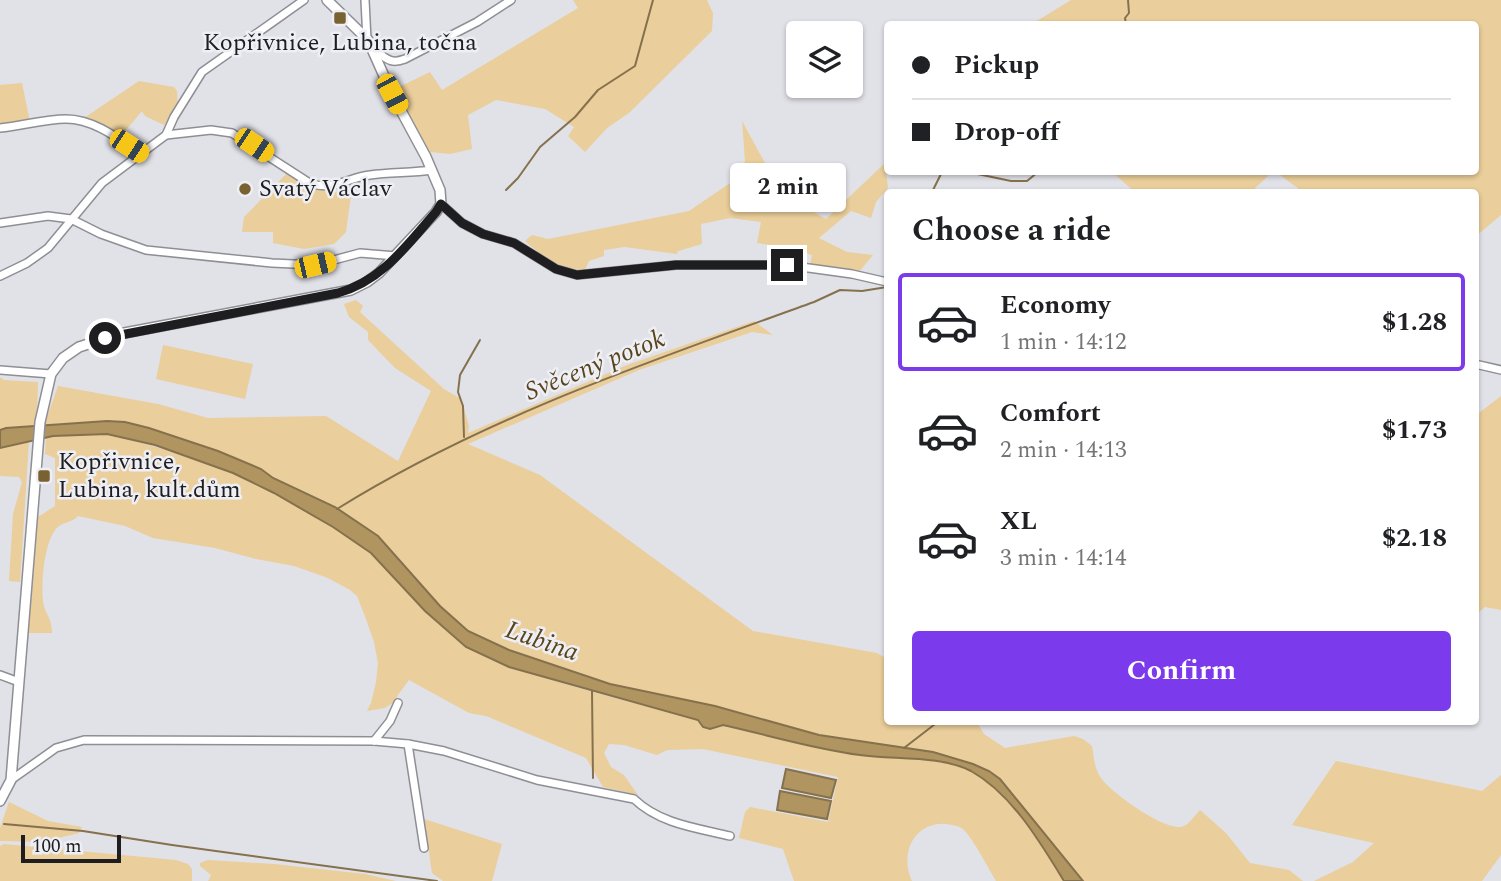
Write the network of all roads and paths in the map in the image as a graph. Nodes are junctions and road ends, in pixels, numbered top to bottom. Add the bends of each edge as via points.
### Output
1 (304, 0) edge
2 (327, 0) edge
3 (365, 0) edge
4 (511, 0) edge
5 (368, 40) junction
6 (374, 54) junction
7 (0, 128) edge
8 (166, 135) junction
9 (141, 154) junction
10 (432, 170) junction
11 (441, 204) junction
12 (71, 219) junction
13 (0, 223) edge
14 (396, 256) junction
15 (0, 276) edge
16 (884, 281) edge
17 (1479, 364) edge
18 (0, 370) edge
19 (1501, 370) edge
20 (51, 374) junction
21 (0, 675) edge
22 (19, 682) junction
23 (398, 703) dead end
24 (374, 741) junction
25 (408, 744) junction
26 (11, 780) junction
27 (0, 801) edge
28 (730, 836) dead end
29 (424, 848) dead end

1 - 8 street via 202,72
2 - 5 street
3 - 5 street
4 - 6 street via 396,63
5 - 6 street
6 - 10 street
7 - 9 street via 74,120 104,130
8 - 9 street
8 - 10 street via 232,132 306,181 325,188 369,175
9 - 12 street via 102,184
10 - 11 street
11 - 14 street
11 - 16 street via 462,223 577,275 676,265 787,265
12 - 13 street via 48,216
12 - 14 street via 129,246 155,252 315,265 360,253
12 - 15 street via 38,257
14 - 20 street via 367,282 351,289 91,342 69,353
17 - 19 street
18 - 20 street
20 - 22 street via 40,422
21 - 22 street
22 - 26 street
23 - 24 street
24 - 25 street
24 - 26 street via 93,739 56,748
25 - 28 street via 537,780 634,799 659,817
25 - 29 street
26 - 27 street

